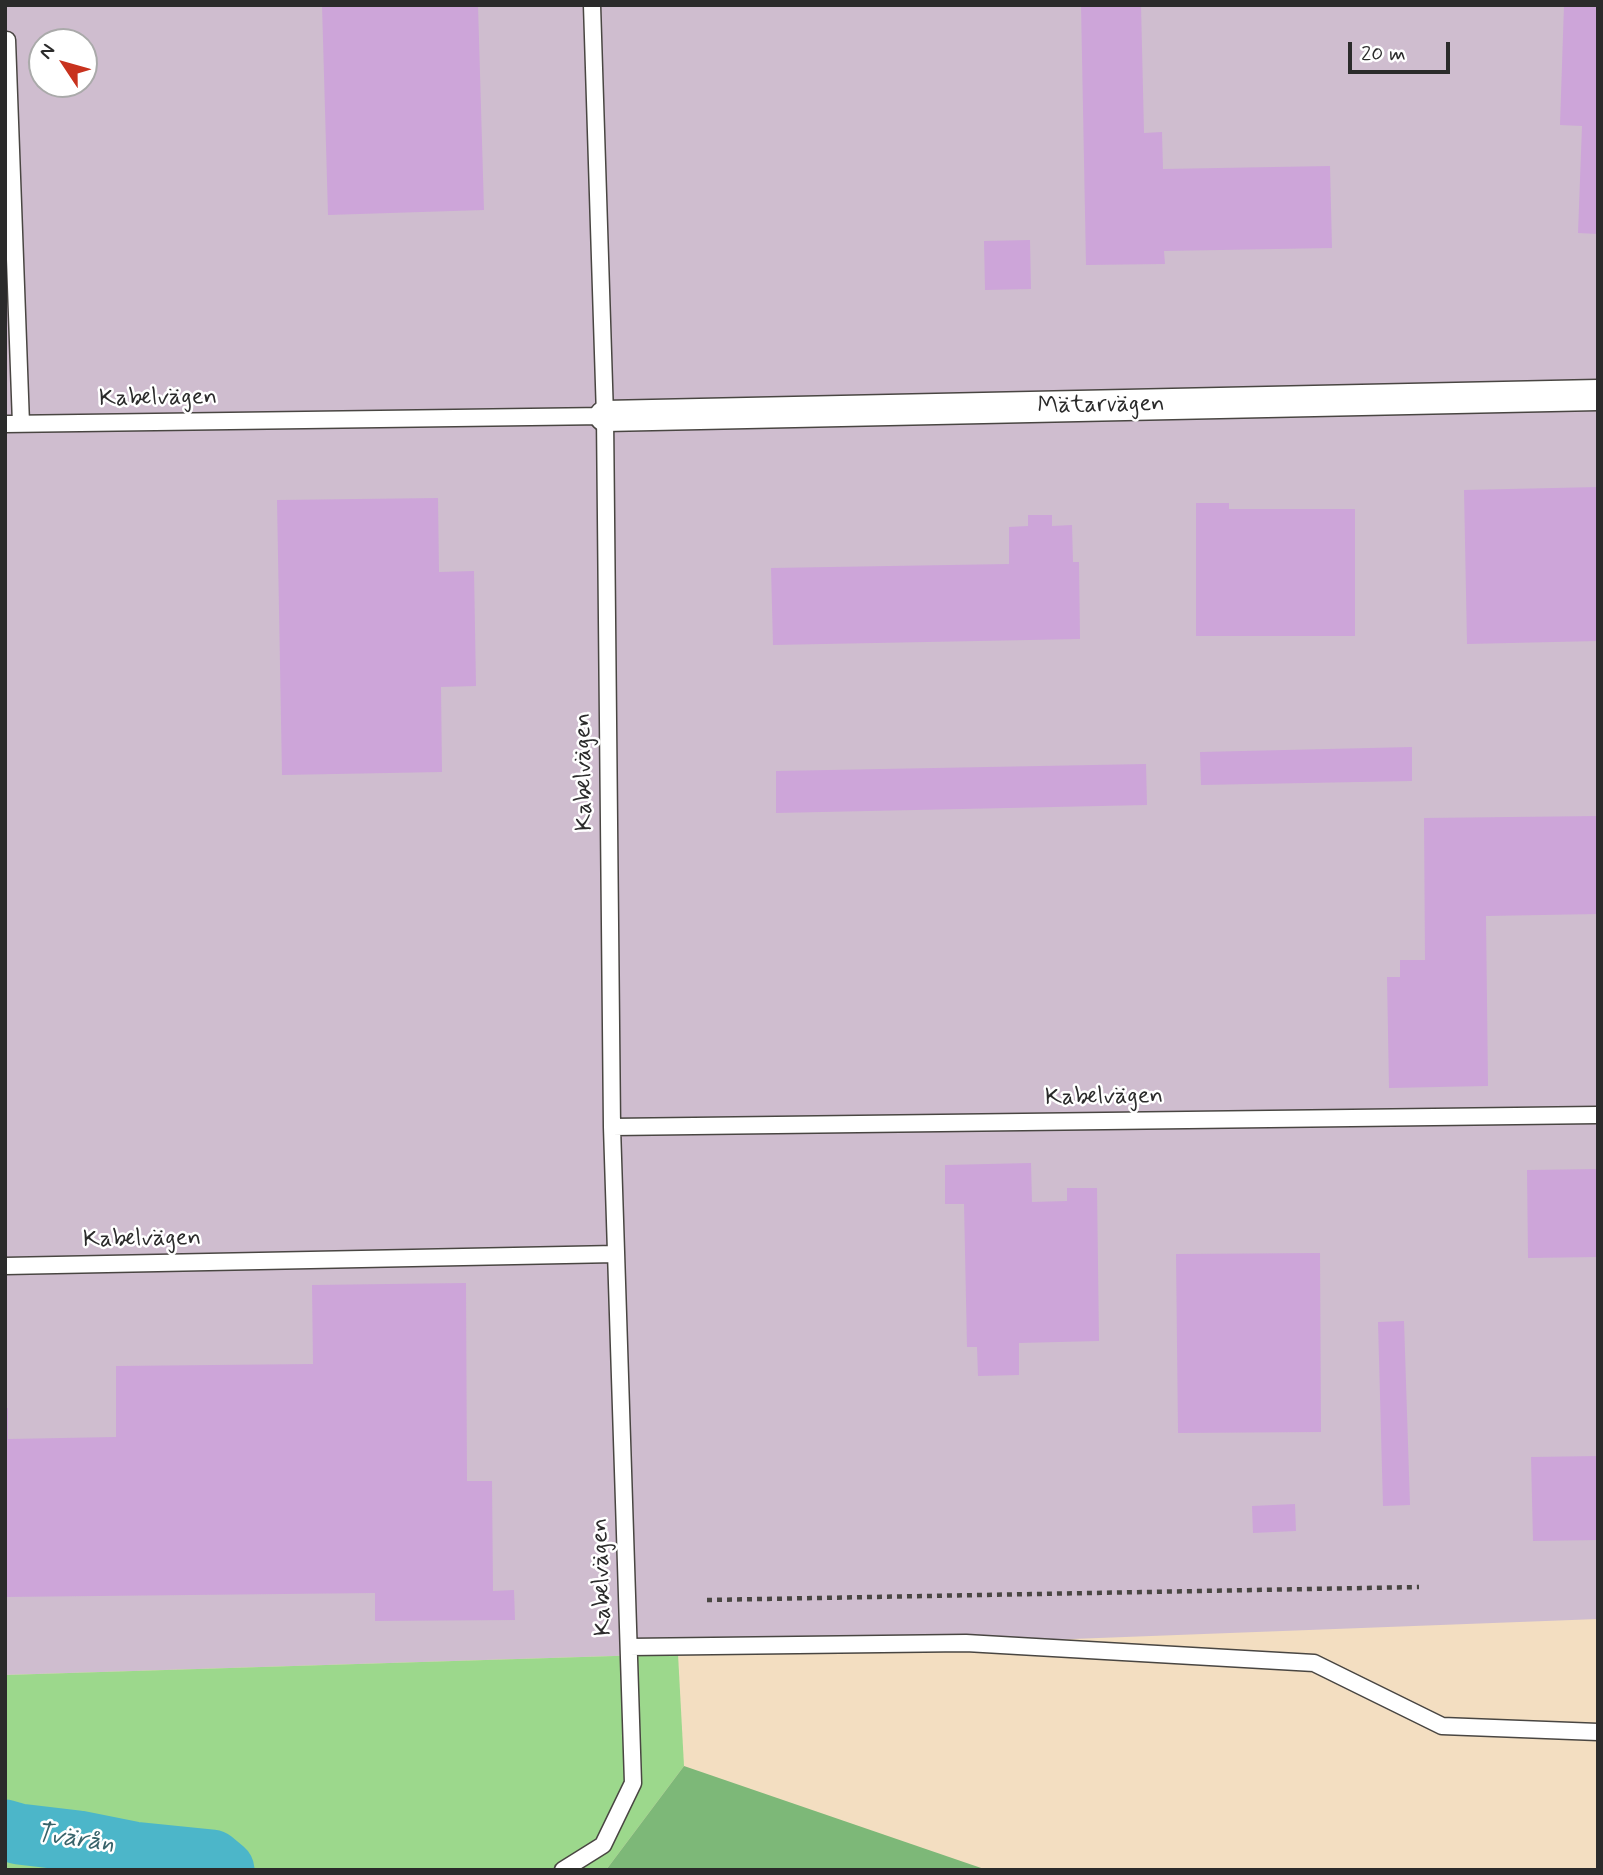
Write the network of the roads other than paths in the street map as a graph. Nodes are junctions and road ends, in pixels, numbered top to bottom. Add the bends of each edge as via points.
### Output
1 (592, 5) edge
2 (7, 40) dead end
3 (1598, 395) edge
4 (604, 416) junction
5 (13, 424) edge
6 (1598, 1115) edge
7 (611, 1126) junction
8 (616, 1254) junction
9 (5, 1266) edge
10 (629, 1647) junction
11 (1598, 1732) edge
12 (563, 1870) edge

1 - 4 lane, Kabelvägen
2 - 5 lane
3 - 4 street, Mätarvägen
4 - 5 lane, Kabelvägen
4 - 7 lane, Kabelvägen
6 - 7 lane, Kabelvägen
7 - 8 lane, Kabelvägen
8 - 9 lane, Kabelvägen
8 - 10 lane, Kabelvägen
10 - 11 lane via 966,1643 1314,1663 1442,1726
10 - 12 lane, Kabelvägen via 633,1783 603,1845

